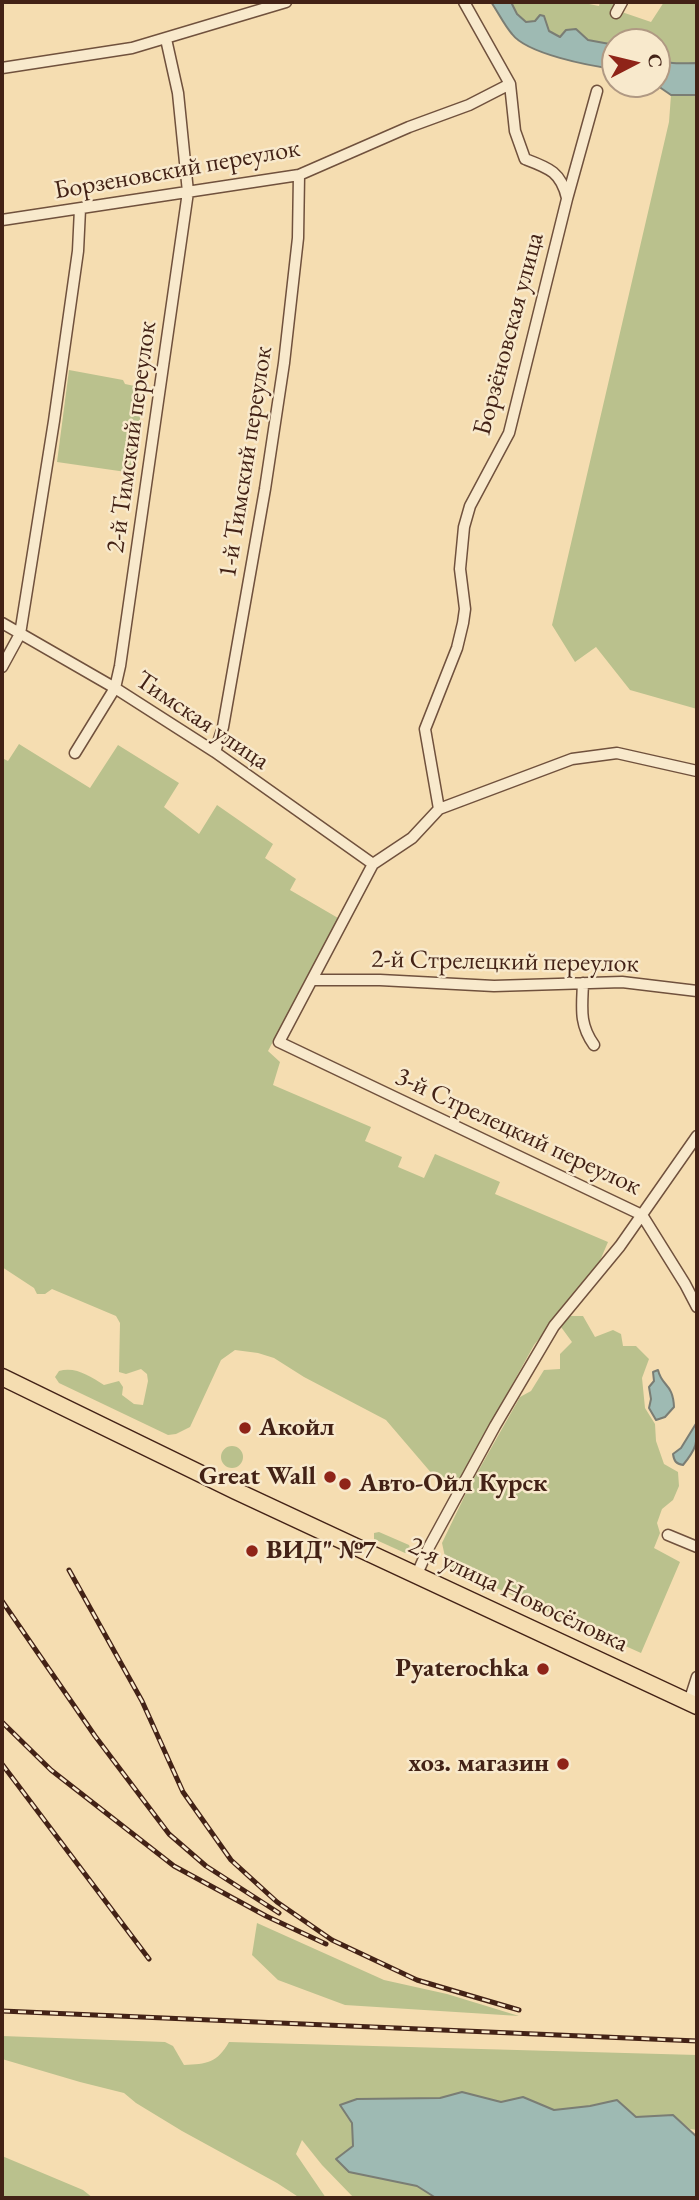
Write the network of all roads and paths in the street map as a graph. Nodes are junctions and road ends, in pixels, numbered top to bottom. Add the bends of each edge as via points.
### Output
1 (286, 2) edge
2 (464, 2) edge
3 (622, 2) edge
4 (616, 13) dead end
5 (166, 39) junction
6 (2, 68) edge
7 (510, 85) junction
8 (597, 91) dead end
9 (299, 175) junction
10 (188, 192) junction
11 (567, 199) junction
12 (80, 209) junction
13 (2, 220) edge
14 (2, 623) edge
15 (20, 634) junction
16 (2, 667) edge
17 (115, 688) junction
18 (215, 752) junction
19 (75, 753) dead end
20 (697, 771) edge
21 (439, 809) junction
22 (373, 864) junction
23 (312, 980) junction
24 (583, 983) junction
25 (697, 991) edge
26 (594, 1045) dead end
27 (697, 1136) edge
28 (642, 1214) junction
29 (697, 1307) edge
30 (2, 1377) edge
31 (668, 1535) dead end
32 (697, 1547) edge
33 (417, 1574) junction
34 (697, 1677) edge
35 (693, 1704) edge

1 - 5 street
2 - 7 street
3 - 4 street
5 - 6 street
5 - 10 street, 2-й Тимский переулок via 178,93
7 - 9 street, Борзеновский переулок
7 - 11 street via 515,131 525,159 557,174
8 - 11 street, Борзёновская улица
9 - 10 street, Борзеновский переулок
9 - 18 street, 1-й Тимский переулок via 298,238 284,363 228,700
10 - 12 street, Борзеновский переулок
10 - 17 street, 2-й Тимский переулок via 136,570
11 - 21 street, Борзёновская улица via 509,433 470,506 464,527 460,569 463,623 425,729
12 - 13 street, Борзеновский переулок
12 - 15 street via 78,251
14 - 15 street, Тимская улица
15 - 16 street
15 - 17 street, Тимская улица
17 - 18 street, Тимская улица
17 - 19 street
18 - 22 street, Тимская улица
20 - 21 street via 617,753 572,759
21 - 22 street via 412,838
22 - 23 street
23 - 24 street, 2-й Стрелецкий переулок via 494,986
23 - 28 street, 3-й Стрелецкий переулок via 279,1042
24 - 25 street, 2-й Стрелецкий переулок via 622,982
24 - 26 street via 582,1023
27 - 28 street
28 - 29 street, 3-й Стрелецкий переулок
28 - 33 street via 554,1326 488,1438
30 - 33 main road, 2-я улица Новосёловка
31 - 32 street
33 - 35 main road, 2-я улица Новосёловка
34 - 35 street

